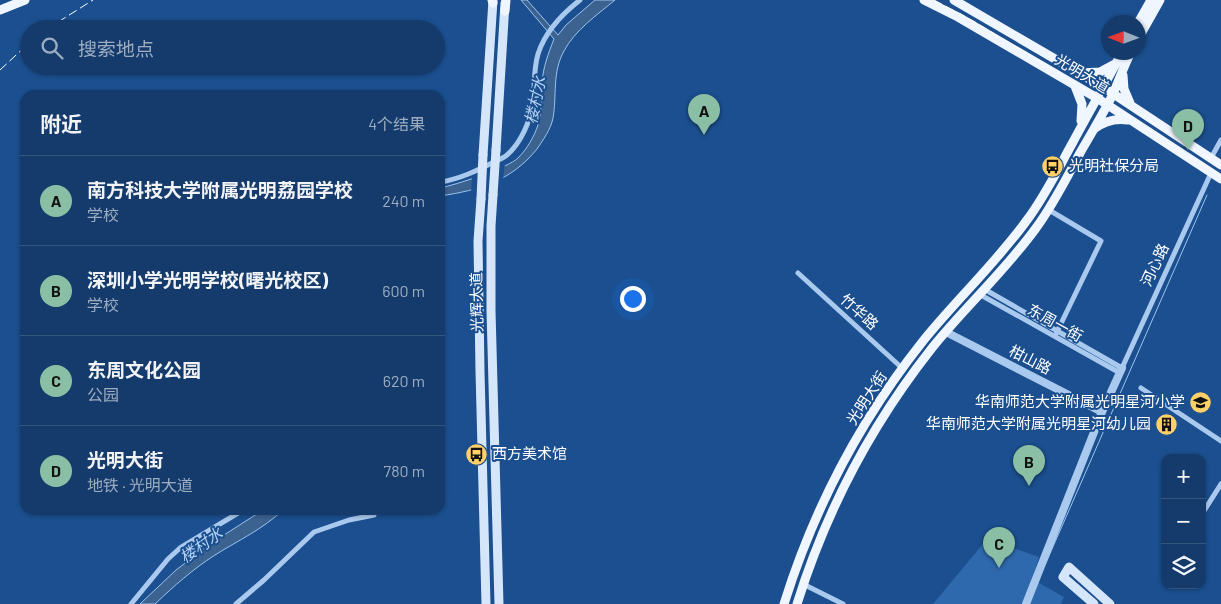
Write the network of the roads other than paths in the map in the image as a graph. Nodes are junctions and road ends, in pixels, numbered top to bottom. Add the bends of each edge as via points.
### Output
1 (25, 0) edge
2 (506, 0) edge
3 (580, 0) edge
4 (924, 0) edge
5 (954, 0) edge
6 (1151, 0) edge
7 (1160, 0) edge
8 (492, 1) edge
9 (0, 10) edge
10 (1142, 15) edge
11 (1146, 25) edge
12 (1120, 60) edge
13 (1121, 60) edge
14 (1122, 60) edge
15 (1122, 60) edge
16 (1078, 72) junction
17 (1075, 86) junction
18 (1103, 87) junction
19 (1113, 93) junction
20 (1097, 98) junction
21 (1106, 105) junction
22 (1134, 107) junction
23 (1131, 121) junction
24 (1079, 131) junction
25 (1091, 133) junction
26 (1221, 140) edge
27 (1211, 158) junction
28 (1221, 165) edge
29 (1211, 173) junction
30 (1221, 179) edge
31 (445, 181) edge
32 (1049, 210) junction
33 (798, 273) dead end
34 (981, 292) junction
35 (946, 332) junction
36 (1056, 334) junction
37 (902, 368) junction
38 (1121, 370) junction
39 (1141, 388) dead end
40 (1102, 412) junction
41 (1221, 441) edge
42 (1221, 484) edge
43 (1206, 508) edge
44 (235, 515) edge
45 (374, 515) dead end
46 (803, 584) junction
47 (131, 604) edge
48 (236, 604) edge
49 (486, 604) edge
50 (499, 604) edge
51 (784, 604) edge
52 (797, 604) edge
53 (843, 604) edge
54 (1026, 604) edge
55 (1094, 604) edge
56 (1110, 604) edge

1 - 9 main road
2 - 50 main road, 光辉大道, bridge via 491,226 490,311
3 - 31 street via 556,21 538,54 528,122 518,142 507,155 492,163 470,174
4 - 17 main road, 光明大道
5 - 16 main road, 光明大道
6 - 10 main road
7 - 11 main road
8 - 49 main road, 光辉大道, bridge via 478,241
12 - 16 main road via 1100,72
13 - 18 main road, 光明大街
14 - 19 main road, 光明大街
15 - 22 main road via 1122,82
16 - 18 main road, 光明大道
17 - 20 main road, 光明大道
17 - 24 main road via 1083,109
18 - 19 main road, 光明大道
18 - 20 main road, 光明大街
19 - 21 main road, 光明大街
19 - 22 main road, 光明大道
20 - 21 main road, 光明大道
20 - 24 main road, 光明大街
21 - 23 main road, 光明大道
21 - 25 main road, 光明大街
22 - 27 main road, 光明大道
23 - 25 main road via 1109,121
23 - 29 main road, 光明大道
24 - 37 main road, 光明大街 via 1022,227
25 - 32 main road, 光明大街
26 - 27 street
27 - 28 main road, 光明大道
29 - 30 main road, 光明大道
29 - 38 street, 河心路
32 - 34 main road, 光明大街 via 1028,240
32 - 36 street via 1101,241
33 - 37 street, 竹华路
34 - 35 main road, 光明大街
34 - 36 street, 东周一街
35 - 40 street, 柑山路
35 - 46 main road, 光明大街 via 895,399 858,460 824,529
36 - 38 street, 东周一街
37 - 51 main road, 光明大街 via 833,481 804,546
38 - 40 street
39 - 41 street
40 - 54 street
42 - 43 street
44 - 47 street via 180,548
45 - 48 street via 314,532
46 - 52 main road, 光明大街
46 - 53 street
55 - 56 main road via 1063,577 1069,567

